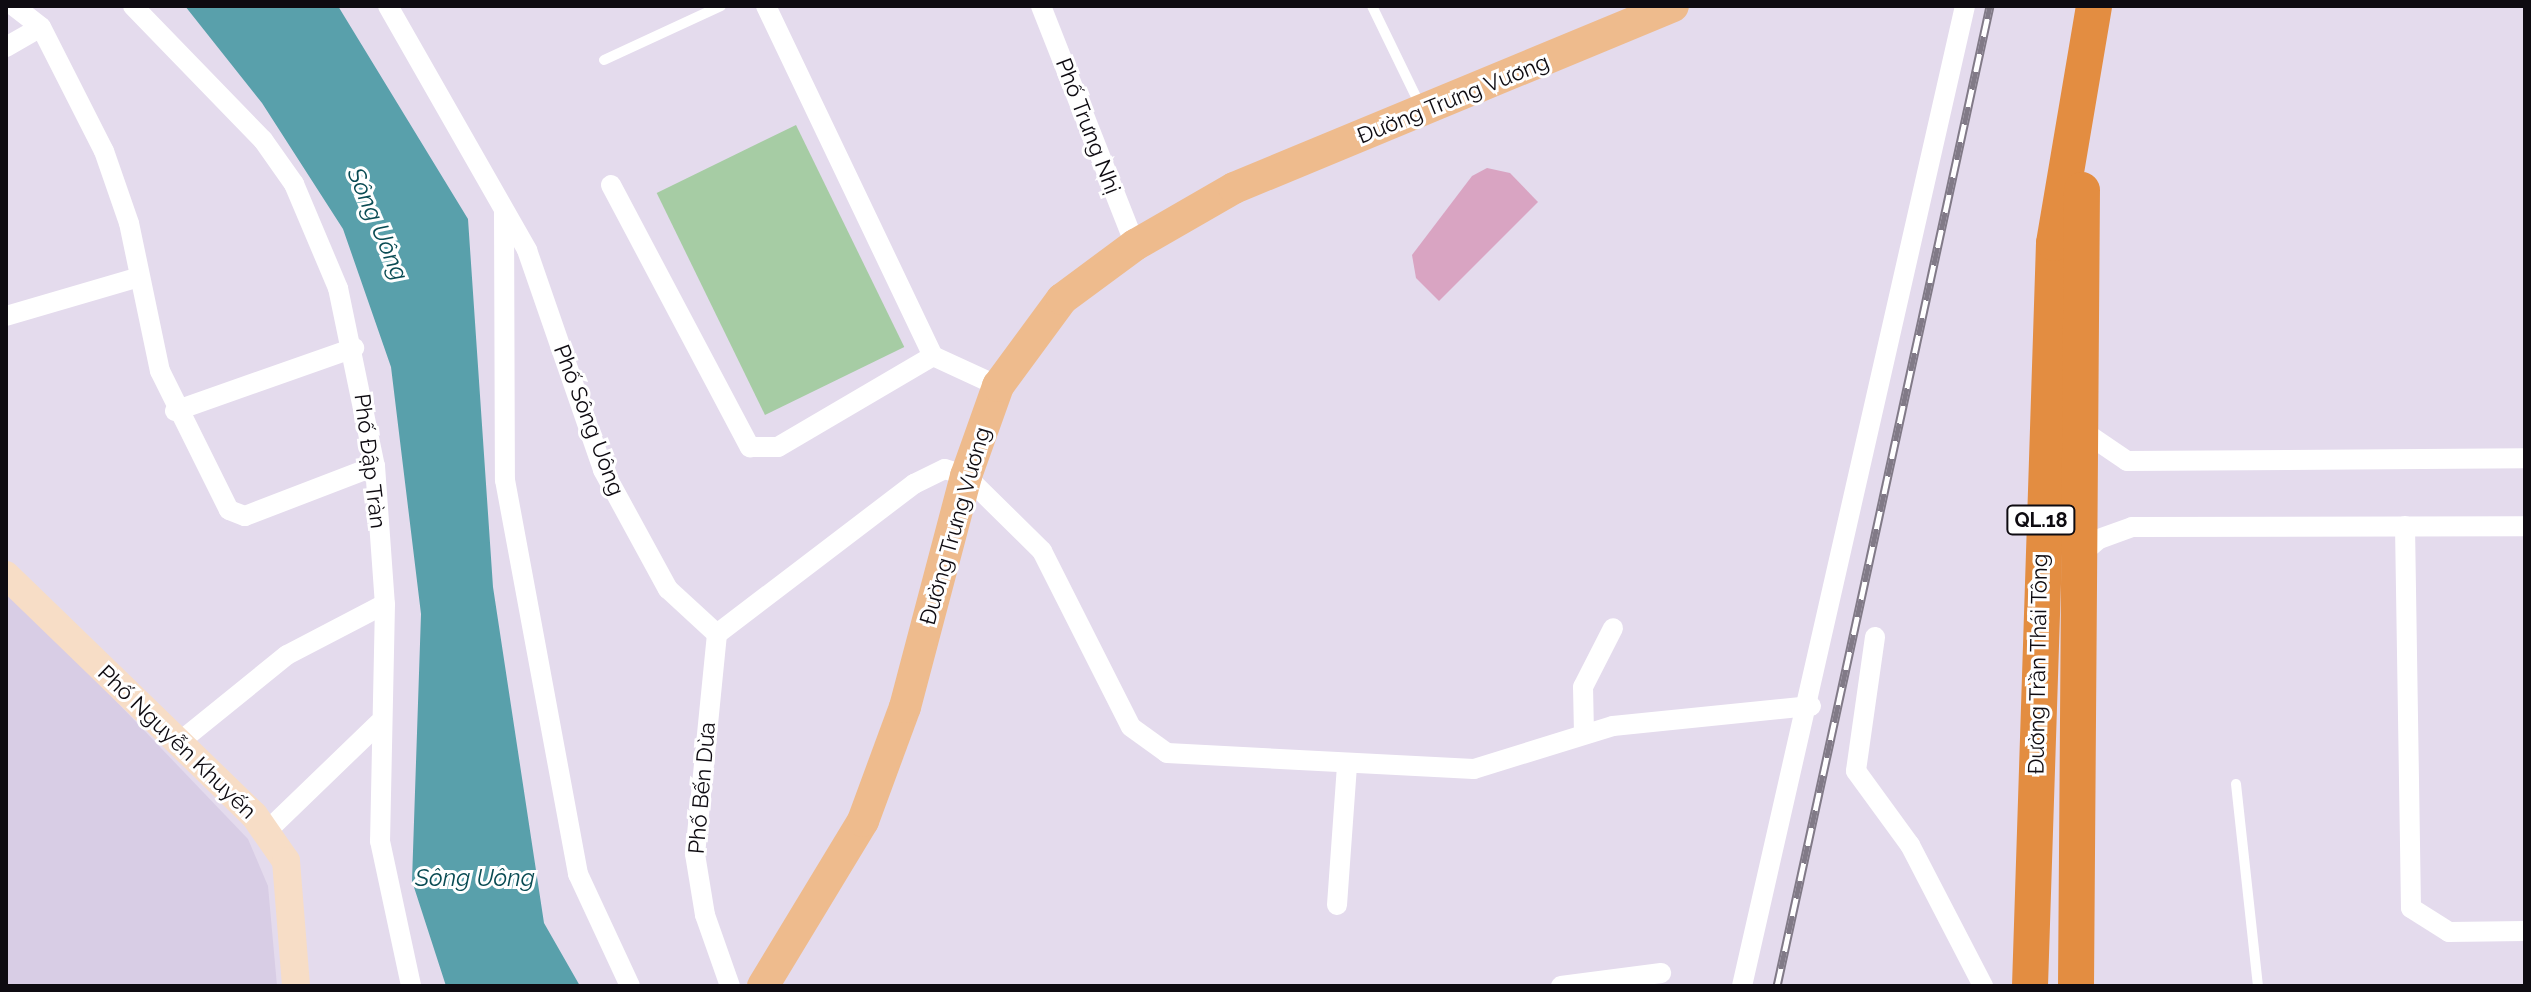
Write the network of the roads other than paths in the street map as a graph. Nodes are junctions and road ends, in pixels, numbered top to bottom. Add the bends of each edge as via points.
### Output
1 (14, 6) edge
2 (133, 6) edge
3 (388, 6) edge
4 (721, 6) edge
5 (766, 6) edge
6 (1041, 6) edge
7 (1372, 6) edge
8 (1673, 6) edge
9 (1965, 6) edge
10 (2094, 6) edge
11 (41, 27) junction
12 (6, 47) edge
13 (2087, 56) junction
14 (604, 60) dead end
15 (1423, 113) junction
16 (611, 185) dead end
17 (504, 210) junction
18 (1135, 245) junction
19 (139, 277) junction
20 (6, 316) edge
21 (354, 348) junction
22 (933, 356) junction
23 (998, 386) junction
24 (175, 411) junction
25 (2076, 425) junction
26 (2525, 458) edge
27 (375, 466) junction
28 (966, 476) junction
29 (2405, 526) junction
30 (2525, 526) edge
31 (2075, 561) junction
32 (6, 575) edge
33 (385, 604) junction
34 (1613, 628) dead end
35 (717, 634) junction
36 (1875, 637) dead end
37 (1811, 706) junction
38 (379, 723) junction
39 (1584, 734) junction
40 (177, 744) junction
41 (1347, 764) junction
42 (2236, 784) dead end
43 (266, 832) junction
44 (1337, 905) dead end
45 (2525, 931) edge
46 (1661, 973) dead end
47 (296, 986) edge
48 (411, 986) edge
49 (630, 986) edge
50 (730, 986) edge
51 (763, 986) edge
52 (1561, 986) edge
53 (1742, 986) edge
54 (1983, 986) edge
55 (2030, 986) edge
56 (2076, 986) edge
57 (2258, 986) edge

1 - 11 street
2 - 21 street, Phố Đập Tràn via 229,99 294,184
3 - 17 street, Phố Sông Uông
4 - 14 lane
5 - 22 street
6 - 18 street, Phố Trưng Nhị
7 - 15 lane
8 - 15 main road, Đường Trưng Vương
9 - 37 street
10 - 13 highway, Đường Trần Thái Tông / QL.18
11 - 12 street
11 - 19 street via 104,151
13 - 25 highway, Đường Trần Thái Tông / QL.18
13 - 55 highway, Đường Trần Thái Tông / QL.18 via 2054,243
15 - 18 main road, Đường Trưng Vương via 1234,188
16 - 22 street via 750,447 778,447
17 - 35 street, Phố Sông Uông via 527,250 603,470 668,589
17 - 49 street via 505,480 578,874
18 - 23 main road, Đường Trưng Vương via 1062,299
19 - 20 street
19 - 24 street
21 - 24 street
21 - 27 street, Phố Đập Tràn
22 - 23 street
23 - 28 main road, Đường Trưng Vương
24 - 27 street via 238,516
25 - 26 street via 2127,461
25 - 31 highway, Đường Trần Thái Tông / QL.18
27 - 33 street, Phố Đập Tràn
28 - 35 street via 945,469 914,484
28 - 41 street via 1042,551 1146,744 1186,758
28 - 51 main road, Đường Trưng Vương via 905,707 869,808 838,872
29 - 30 street
29 - 31 street via 2132,527 2099,539
29 - 45 street via 2411,908 2449,932
31 - 56 highway, Đường Trần Thái Tông / QL.18
32 - 40 street, Phố Nguyễn Khuyến
33 - 38 street, Phố Đập Tràn
33 - 40 street via 287,655
34 - 39 street via 1583,687
35 - 50 street, Phố Bến Dừa via 695,854 705,915
36 - 54 street via 1856,771 1916,856
37 - 39 street
37 - 53 street
38 - 43 street
38 - 48 street, Phố Đập Tràn via 382,873
39 - 41 street via 1474,769
40 - 43 street, Phố Nguyễn Khuyến
41 - 44 street
42 - 57 lane
43 - 47 street, Phố Nguyễn Khuyến via 286,861
46 - 52 street

